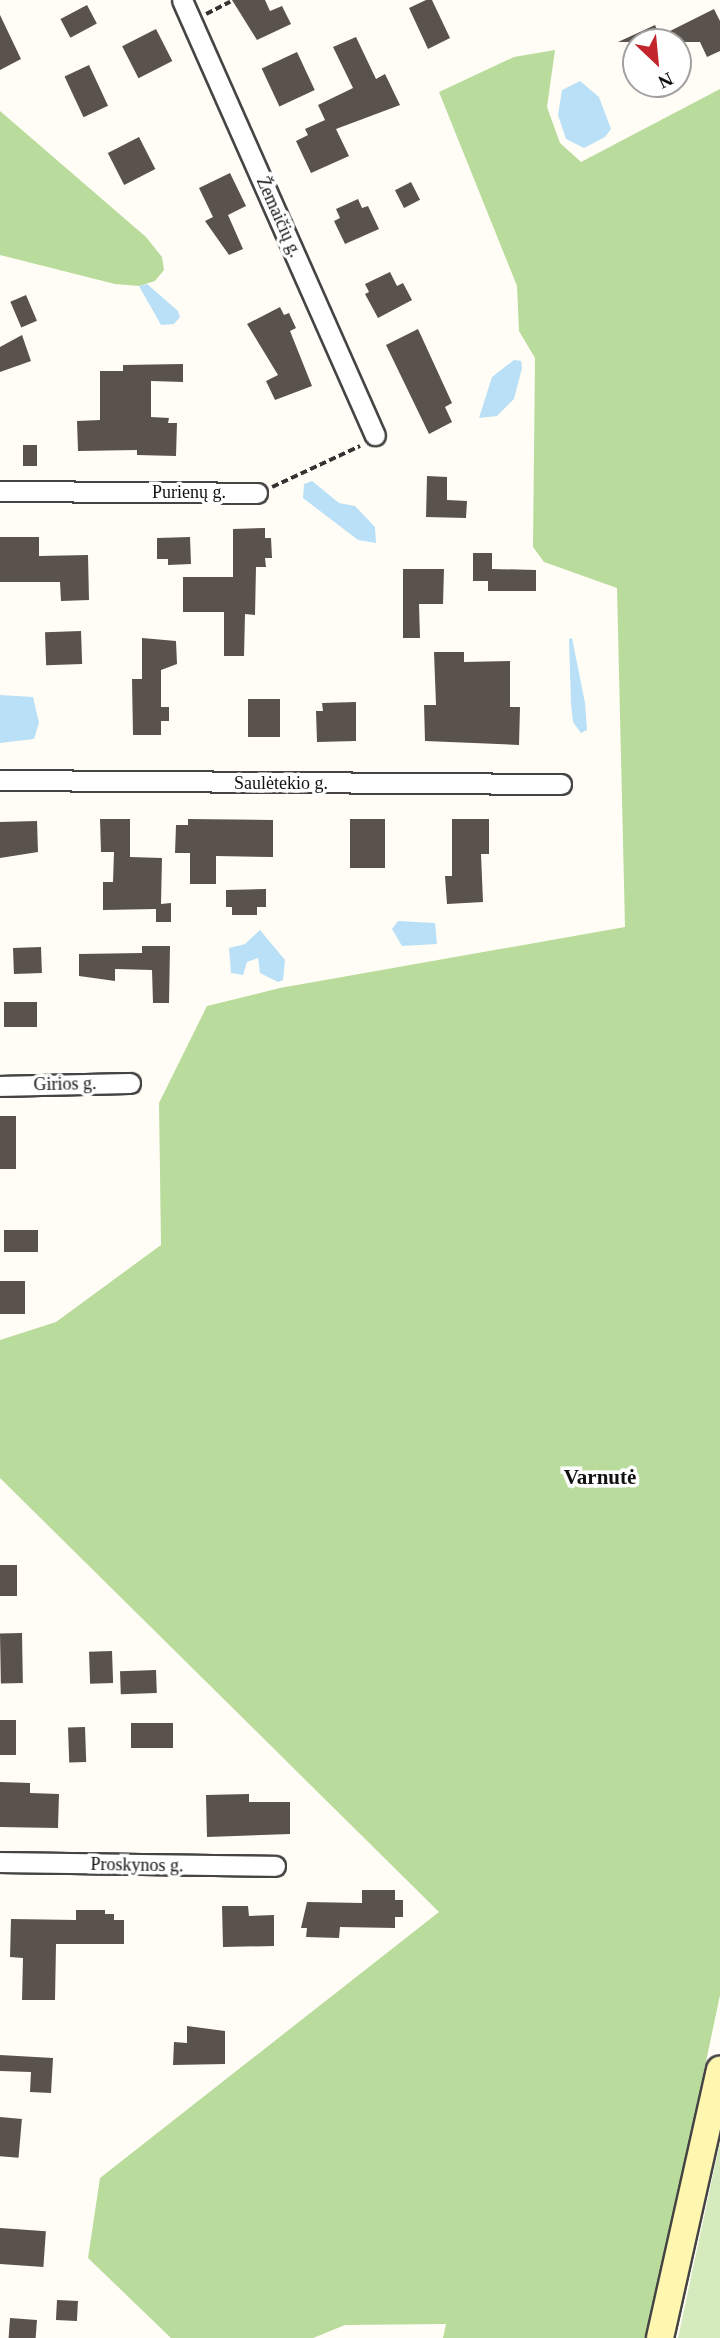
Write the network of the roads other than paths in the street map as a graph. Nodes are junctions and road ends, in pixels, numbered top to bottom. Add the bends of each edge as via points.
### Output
1 (182, 0) edge
2 (372, 439) road end
3 (0, 491) edge
4 (257, 493) road end
5 (0, 780) edge
6 (561, 784) dead end
7 (130, 1083) dead end
8 (0, 1086) edge
9 (0, 1862) edge
10 (275, 1866) dead end
11 (720, 2070) edge
12 (660, 2338) edge

1 - 2 street, Žemaičių g.
3 - 4 street, Purienų g.
5 - 6 street, Saulėtekio g.
7 - 8 street, Girios g.
9 - 10 street, Proskynos g.
11 - 12 main road

